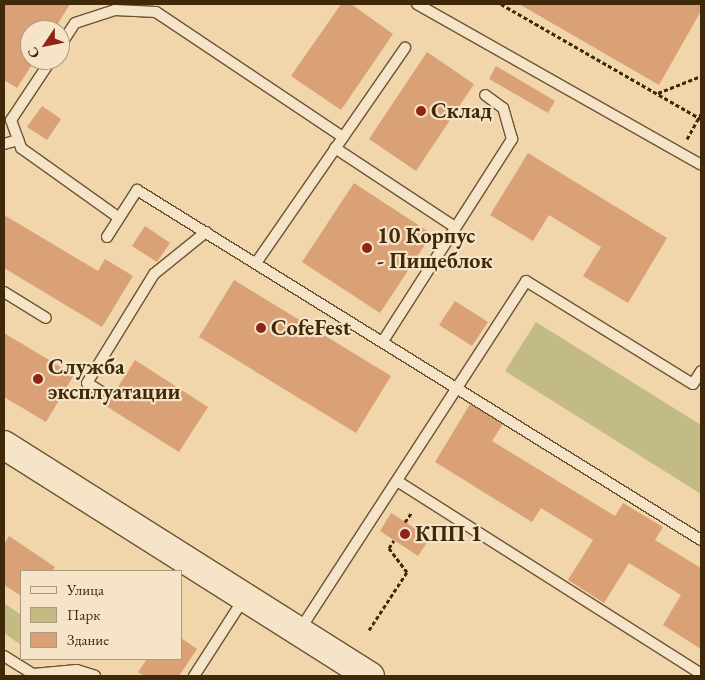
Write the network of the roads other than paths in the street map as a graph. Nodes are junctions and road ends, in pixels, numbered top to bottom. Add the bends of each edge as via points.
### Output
1 (417, 4) edge
2 (70, 31) edge
3 (405, 48) dead end
4 (44, 70) edge
5 (485, 95) dead end
6 (343, 137) junction
7 (18, 140) junction
8 (4, 144) edge
9 (335, 148) junction
10 (701, 165) edge
11 (119, 218) junction
12 (455, 228) junction
13 (206, 232) junction
14 (107, 237) dead end
15 (256, 263) junction
16 (4, 292) edge
17 (46, 318) dead end
18 (383, 341) junction
19 (701, 371) edge
20 (697, 387) edge
21 (456, 388) junction
22 (100, 391) dead end
23 (4, 445) edge
24 (397, 480) junction
25 (701, 540) edge
26 (245, 597) junction
27 (299, 632) junction
28 (4, 656) edge
29 (701, 674) edge
30 (95, 676) edge
31 (194, 676) edge
32 (370, 676) edge

1 - 10 lane
2 - 6 lane via 75,23 115,10 156,12
3 - 6 lane
4 - 7 lane via 11,120
5 - 12 lane via 503,108 512,139
6 - 9 lane
7 - 8 lane
7 - 11 lane via 21,148
9 - 12 lane
9 - 15 lane
11 - 13 lane via 137,190
11 - 14 lane
12 - 18 lane
13 - 15 lane
13 - 22 lane via 154,274 87,383
15 - 18 lane
16 - 17 lane
18 - 21 lane
19 - 20 lane
20 - 21 lane via 526,281
21 - 24 lane
21 - 25 lane
23 - 26 main road
24 - 27 lane
24 - 29 lane
26 - 27 main road
26 - 31 lane
27 - 32 main road
28 - 30 lane via 33,674 77,670

